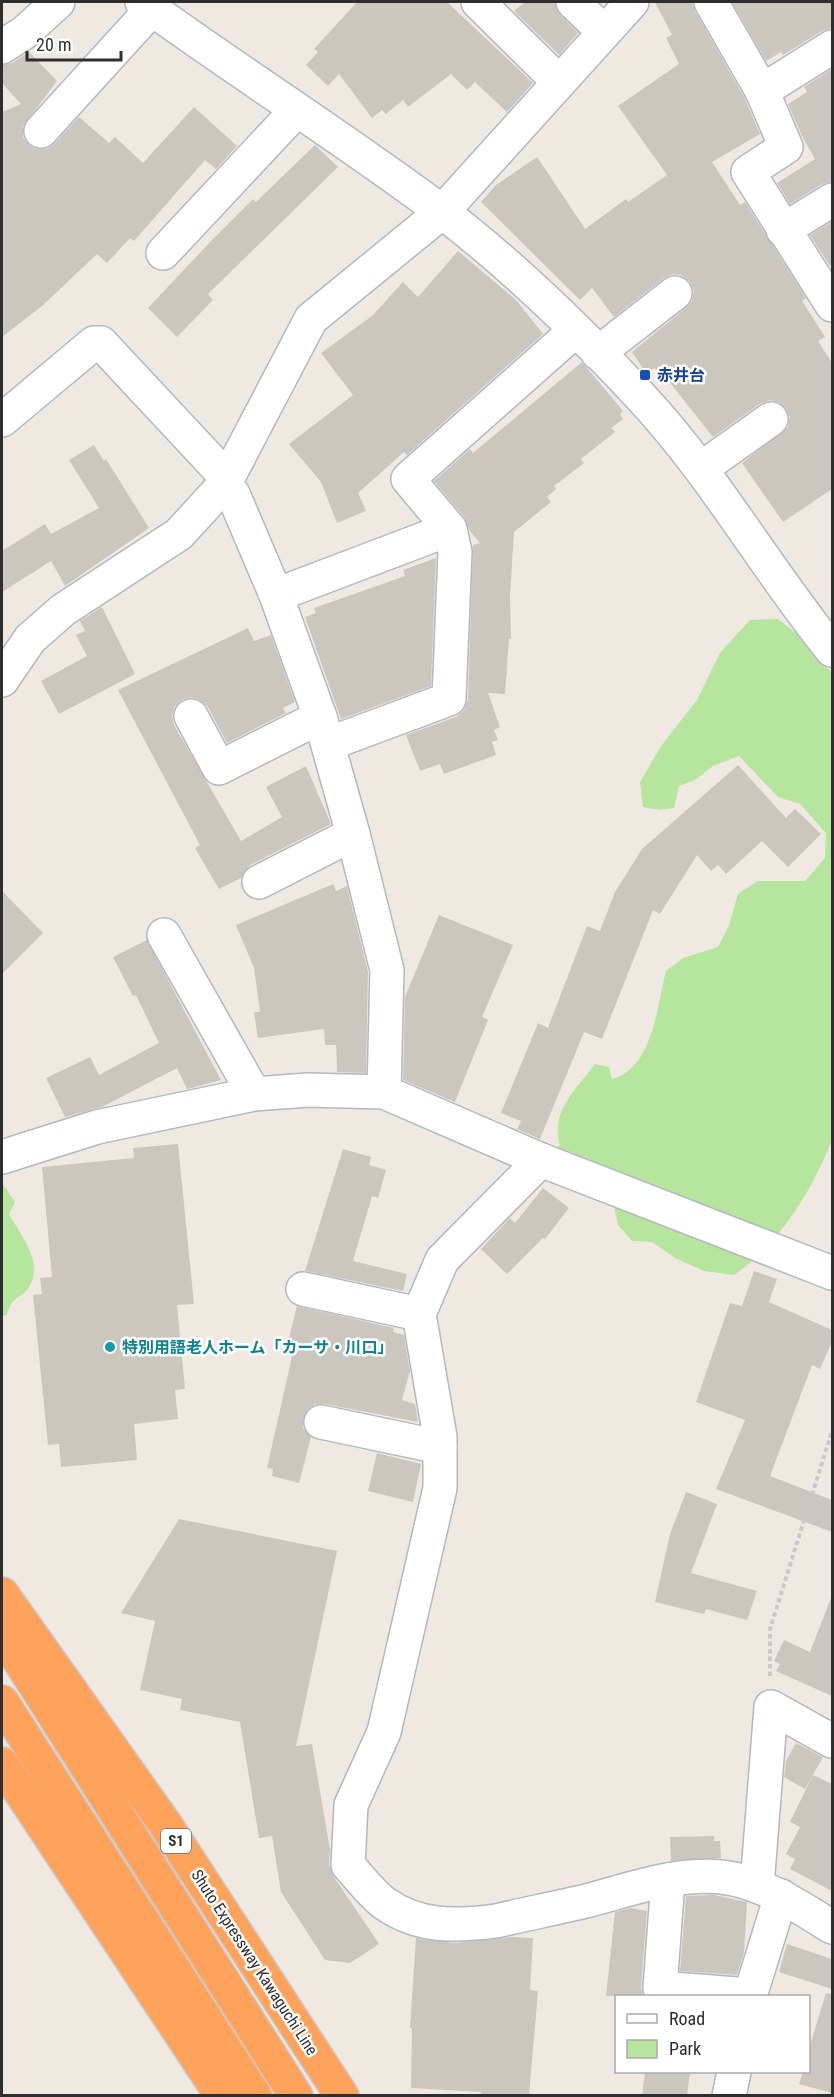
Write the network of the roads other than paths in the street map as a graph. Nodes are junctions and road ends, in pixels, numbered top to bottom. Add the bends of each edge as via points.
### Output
1 (58, 2) edge
2 (478, 2) edge
3 (573, 2) edge
4 (632, 2) edge
5 (711, 2) edge
6 (147, 5) edge
7 (604, 32) junction
8 (2, 47) edge
9 (832, 47) edge
10 (559, 82) junction
11 (762, 91) junction
12 (297, 110) junction
13 (41, 131) dead end
14 (832, 200) edge
15 (442, 212) junction
16 (783, 230) junction
17 (163, 253) dead end
18 (675, 292) dead end
19 (832, 305) edge
20 (587, 342) junction
21 (771, 419) dead end
22 (2, 420) edge
23 (702, 468) junction
24 (226, 482) junction
25 (450, 529) junction
26 (276, 595) junction
27 (822, 617) edge
28 (832, 650) edge
29 (2, 680) edge
30 (191, 716) dead end
31 (324, 730) junction
32 (353, 834) junction
33 (259, 882) dead end
34 (164, 935) dead end
35 (384, 1092) junction
36 (254, 1094) junction
37 (2, 1156) edge
38 (541, 1160) junction
39 (832, 1273) edge
40 (303, 1289) dead end
41 (419, 1314) junction
42 (321, 1422) dead end
43 (440, 1447) junction
44 (2, 1594) edge
45 (2, 1633) edge
46 (2, 1702) edge
47 (832, 1741) edge
48 (2, 1764) edge
49 (668, 1880) junction
50 (769, 1891) junction
51 (832, 1926) edge
52 (739, 1995) edge
53 (750, 1995) edge
54 (734, 2073) edge
55 (222, 2096) edge
56 (255, 2096) edge
57 (296, 2096) edge
58 (342, 2096) edge
59 (729, 2096) edge

1 - 8 street via 26,32
2 - 10 street
3 - 7 street
4 - 7 street
5 - 11 street
6 - 12 street
6 - 13 street
7 - 10 street
9 - 11 street
10 - 15 street
11 - 16 street via 786,147 748,172
12 - 15 street
12 - 17 street
14 - 16 street
15 - 20 street
15 - 24 street via 311,319
16 - 19 street
18 - 20 street
20 - 23 street
20 - 25 street via 408,479
21 - 23 street
22 - 24 street via 94,343 101,343
23 - 27 street
24 - 26 street
24 - 29 street via 179,534 55,617 30,639
25 - 26 street
25 - 31 street via 455,552 449,699
26 - 31 street
27 - 28 street
30 - 31 street via 219,768
31 - 32 street
32 - 33 street
32 - 35 street via 387,970
34 - 36 street
35 - 36 street via 308,1090
35 - 38 street
36 - 37 street via 97,1127
38 - 39 street
38 - 41 street via 442,1260
40 - 41 street
41 - 43 street
42 - 43 street
43 - 49 street via 440,1488 384,1732 351,1804 348,1865 384,1903 431,1924 496,1921
44 - 58 highway, Shuto Expressway Kawaguchi Line / S1 via 165,1824
45 - 57 highway
46 - 56 highway
47 - 50 street via 771,1707
48 - 55 highway
49 - 50 street via 732,1879
49 - 52 street via 660,1988
50 - 51 street
50 - 53 street
54 - 59 street

